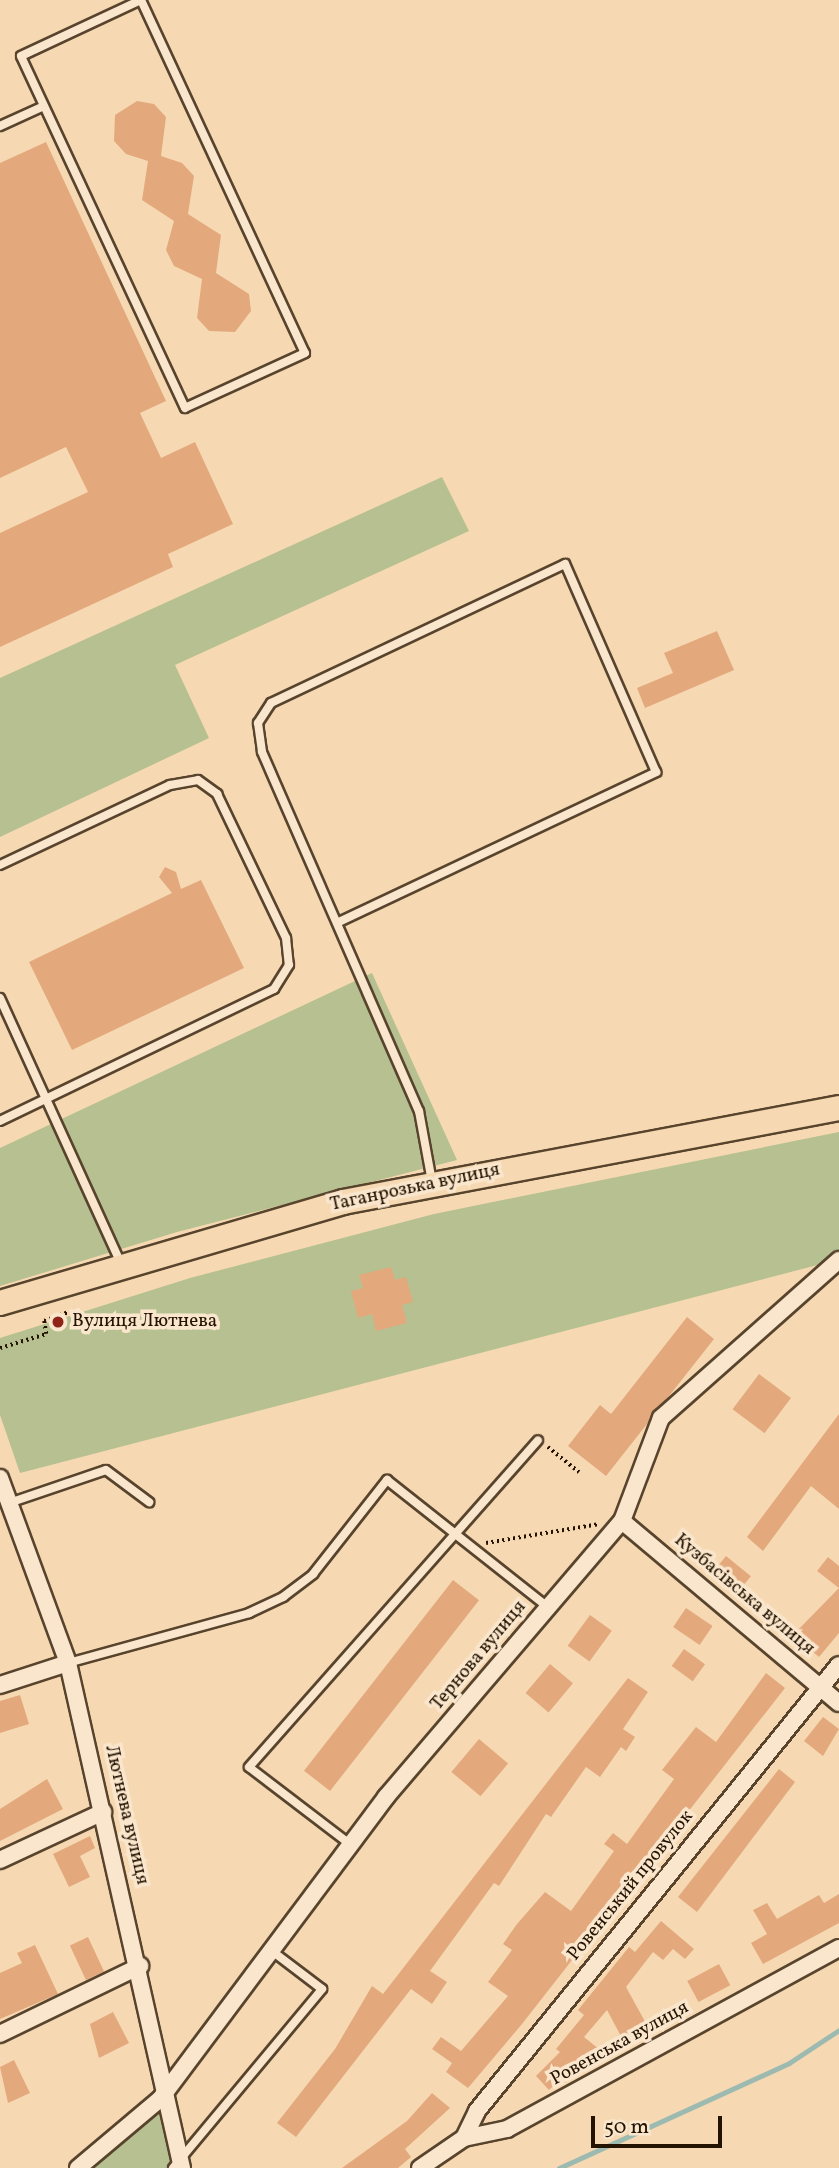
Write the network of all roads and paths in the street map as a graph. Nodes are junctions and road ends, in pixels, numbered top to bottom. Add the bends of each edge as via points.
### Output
1 (141, 0) edge
2 (44, 106) junction
3 (0, 126) edge
4 (0, 865) edge
5 (339, 922) junction
6 (0, 998) edge
7 (48, 1098) junction
8 (839, 1108) edge
9 (0, 1121) edge
10 (432, 1182) junction
11 (839, 1260) edge
12 (122, 1264) junction
13 (0, 1303) edge
14 (69, 1312) dead end
15 (0, 1348) edge
16 (538, 1440) joint
17 (579, 1472) dead end
18 (1, 1482) edge
19 (149, 1502) dead end
20 (9, 1503) junction
21 (622, 1521) junction
22 (456, 1534) junction
23 (471, 1546) junction
24 (548, 1607) junction
25 (68, 1663) junction
26 (839, 1665) edge
27 (0, 1685) edge
28 (819, 1686) junction
29 (839, 1703) edge
30 (103, 1811) junction
31 (351, 1845) junction
32 (0, 1860) edge
33 (839, 1948) edge
34 (272, 1951) junction
35 (140, 1966) junction
36 (0, 2034) edge
37 (161, 2098) junction
38 (464, 2138) junction
39 (78, 2168) edge
40 (173, 2168) edge
41 (182, 2168) edge
42 (420, 2168) edge

1 - 2 lane via 21,56
1 - 2 lane via 305,353 185,408
2 - 3 lane
4 - 7 lane via 170,785 198,780 217,794 286,938 289,965 274,989
5 - 5 lane via 656,772 565,564 271,703 258,723 261,752
5 - 10 lane via 419,1111
6 - 7 lane
7 - 9 lane
7 - 12 lane
8 - 10 highway, Таганрозька вулиця
10 - 12 highway, Таганрозька вулиця
11 - 21 street, Тернова вулиця via 661,1418
12 - 13 highway, Таганрозька вулиця
14 - 15 path via 44,1321 46,1334
16 - 17 path
16 - 22 lane
18 - 20 street, Лютнева вулиця
19 - 20 lane via 106,1470
20 - 25 street, Лютнева вулиця
21 - 23 path
21 - 24 street, Тернова вулиця
21 - 28 street, Кузбасівська вулиця
22 - 23 lane
22 - 25 lane via 387,1479 313,1574 283,1597 249,1613
22 - 31 lane via 249,1767
23 - 24 lane
24 - 31 street, Тернова вулиця
25 - 27 street
25 - 30 street, Лютнева вулиця
26 - 28 street, Ровенський провулок
28 - 29 street, Кузбасівська вулиця
28 - 38 street, Ровенський провулок via 477,2111
30 - 32 street
30 - 35 street, Лютнева вулиця
31 - 34 street, Тернова вулиця
33 - 38 street, Ровенська вулиця via 507,2130
34 - 37 street, Тернова вулиця
34 - 40 lane via 322,1989
35 - 36 street
35 - 37 street, Лютнева вулиця
37 - 39 street, Тернова вулиця
37 - 41 street, Лютнева вулиця
38 - 42 street, Ровенська вулиця

